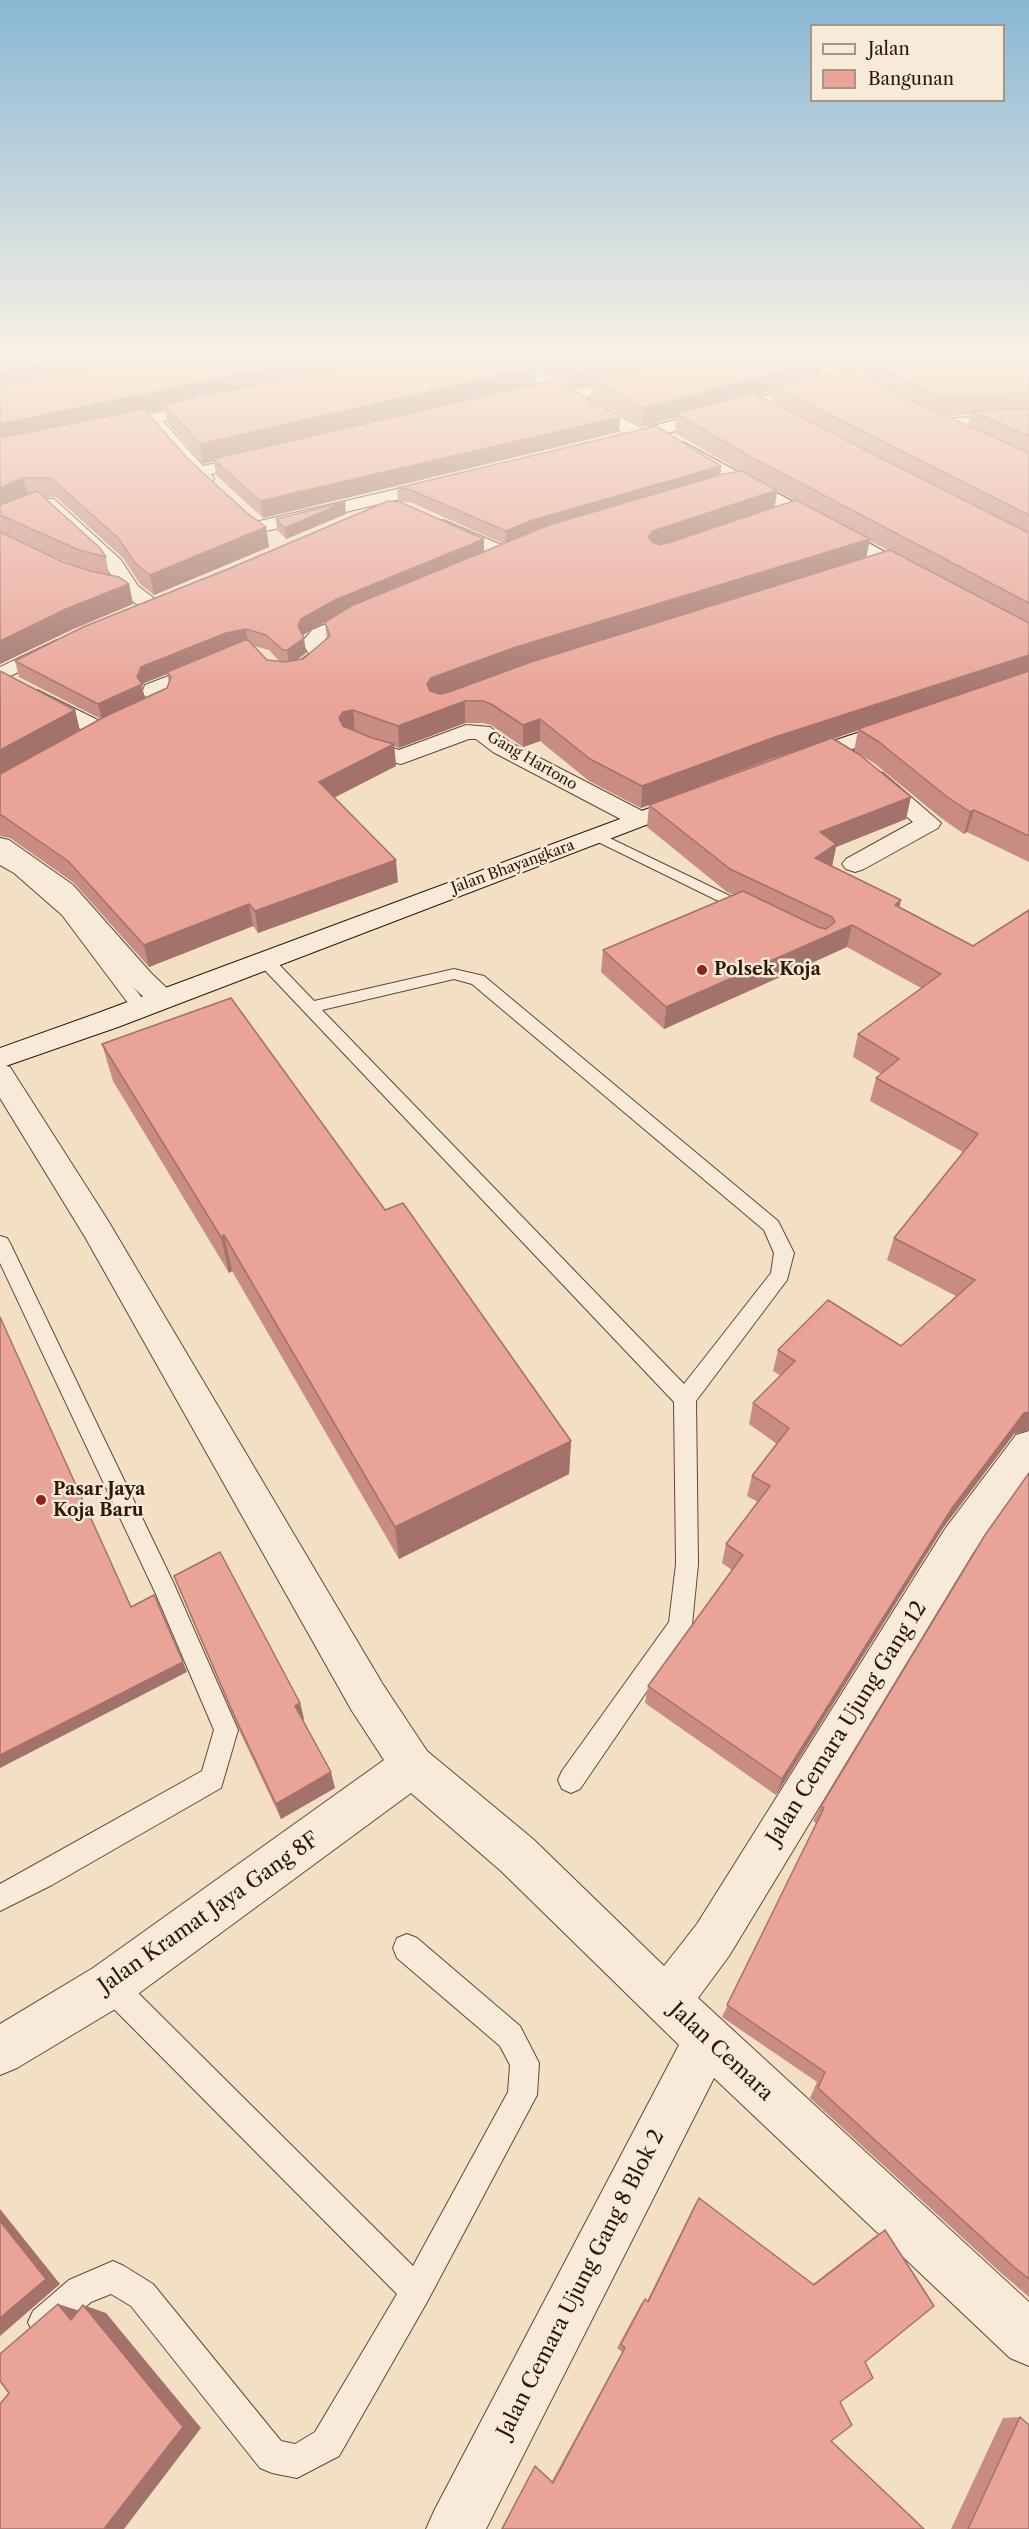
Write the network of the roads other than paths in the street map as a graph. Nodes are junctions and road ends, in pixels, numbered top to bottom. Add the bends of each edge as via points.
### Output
1 (198, 472) edge
2 (722, 472) edge
3 (453, 481) edge
4 (741, 482) junction
5 (718, 486) edge
6 (215, 488) edge
7 (405, 509) edge
8 (794, 511) junction
9 (425, 518) edge
10 (0, 519) edge
11 (771, 520) edge
12 (346, 525) edge
13 (277, 542) dead end
14 (523, 546) edge
15 (504, 553) junction
16 (886, 561) junction
17 (482, 564) edge
18 (861, 569) edge
19 (927, 583) edge
20 (102, 585) edge
21 (130, 590) junction
22 (174, 598) edge
23 (387, 603) edge
24 (153, 607) junction
25 (132, 615) edge
26 (79, 636) edge
27 (226, 660) edge
28 (272, 668) edge
29 (3, 671) edge
30 (918, 720) edge
31 (354, 741) edge
32 (831, 749) junction
33 (780, 766) edge
34 (715, 790) edge
35 (639, 819) junction
36 (597, 836) junction
37 (0, 845) edge
38 (0, 859) edge
39 (855, 864) dead end
40 (759, 915) edge
41 (265, 960) junction
42 (151, 1003) junction
43 (310, 1007) junction
44 (0, 1058) edge
45 (0, 1074) edge
46 (0, 1243) edge
47 (685, 1399) junction
48 (1029, 1446) edge
49 (412, 1766) junction
50 (571, 1780) dead end
51 (0, 1898) edge
52 (408, 1948) dead end
53 (110, 1985) junction
54 (666, 2001) junction
55 (709, 2040) junction
56 (0, 2051) edge
57 (416, 2291) junction
58 (1029, 2339) edge
59 (18, 2345) edge
60 (455, 2529) edge

1 - 6 street
2 - 4 street
3 - 13 street via 252,522
4 - 5 street
4 - 8 street
7 - 12 street via 387,507
8 - 11 street
8 - 16 street
9 - 15 street
10 - 21 street via 35,503 48,502 114,564
14 - 15 street
15 - 17 street
16 - 18 street
16 - 19 street
20 - 21 street
21 - 24 street
22 - 24 street
23 - 28 street via 312,640 320,655 297,673 278,674
24 - 25 street
26 - 29 street
27 - 29 street via 153,690 162,702 93,736
30 - 32 street
31 - 35 street, Gang Hartono via 401,757 466,732 482,732 501,747
32 - 33 street
32 - 39 street via 865,770 929,823
34 - 35 street, Jalan Bhayangkara
35 - 36 street, Jalan Bhayangkara
36 - 40 lane
36 - 41 street, Jalan Bhayangkara
37 - 42 street via 64,890 141,979
38 - 42 lane via 20,870 67,912
41 - 42 street, Jalan Bhayangkara
41 - 43 lane
42 - 44 street, Jalan Bhayangkara
43 - 47 lane
43 - 47 lane via 454,974 478,980 771,1226 784,1253 780,1275
45 - 49 street, Jalan Cemara via 96,1228 361,1687
46 - 51 lane via 165,1589 226,1730 212,1779
47 - 50 lane via 687,1564 680,1625
48 - 54 street, Jalan Cemara Ujung Gang 12 via 959,1542 713,1940
49 - 53 street, Jalan Kramat Jaya Gang 8F
49 - 54 street, Jalan Cemara via 517,1855
52 - 57 lane via 510,2036 525,2063 522,2095
53 - 56 street, Jalan Kramat Jaya Gang 8F
53 - 57 lane
54 - 55 street, Jalan Cemara
55 - 58 street, Jalan Cemara
55 - 60 street, Jalan Cemara Ujung Gang 8 Blok 2
57 - 59 lane via 327,2444 297,2461 272,2456 142,2295 113,2277 80,2291

